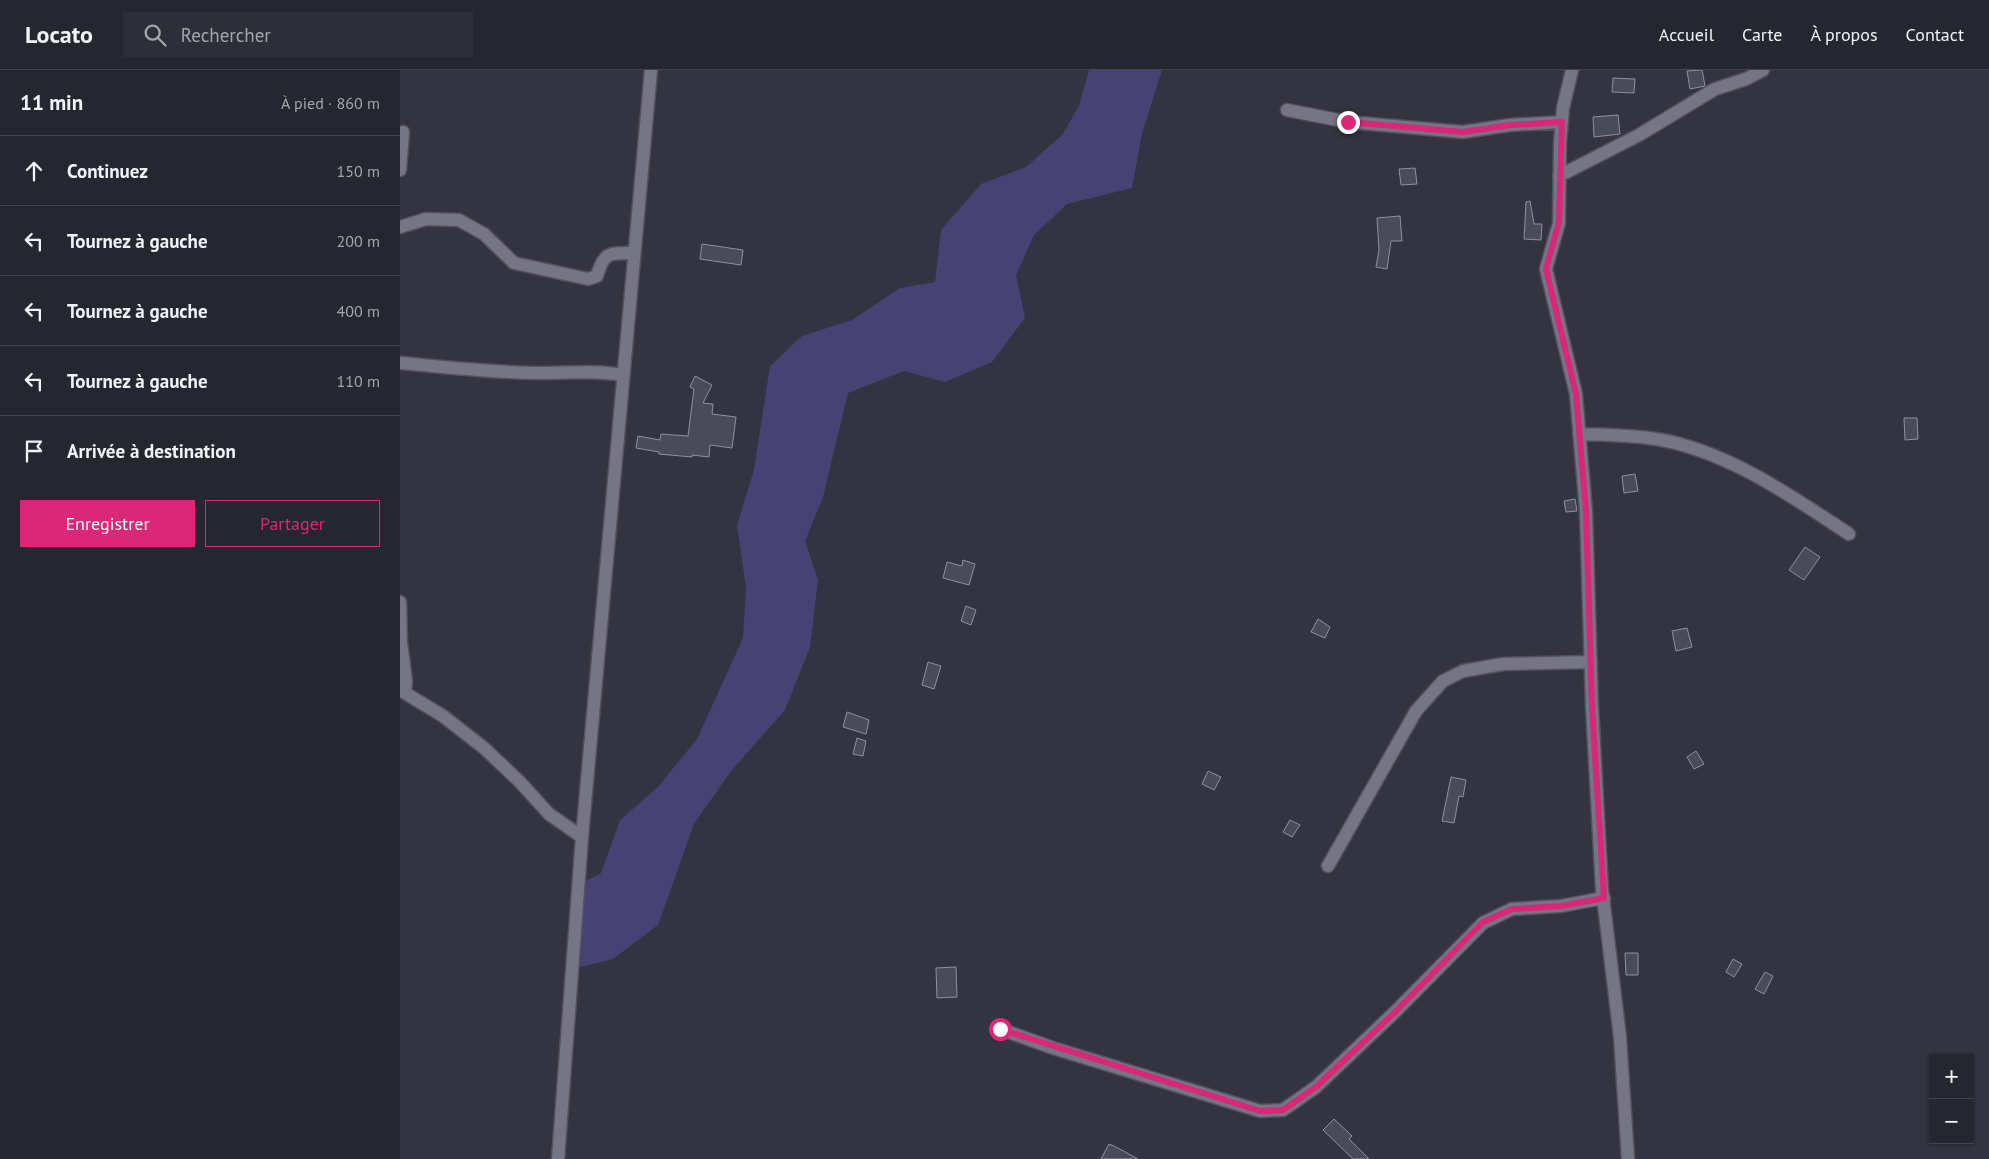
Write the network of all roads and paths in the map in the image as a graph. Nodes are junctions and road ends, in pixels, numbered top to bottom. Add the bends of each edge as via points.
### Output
1 (651, 70) edge
2 (1572, 70) edge
3 (1763, 70) edge
4 (1288, 110) dead end
5 (1562, 122) junction
6 (403, 132) dead end
7 (400, 170) edge
8 (1559, 176) junction
9 (400, 227) edge
10 (634, 253) junction
11 (400, 363) edge
12 (623, 375) junction
13 (1579, 434) junction
14 (1849, 534) dead end
15 (400, 602) edge
16 (1591, 662) junction
17 (402, 690) edge
18 (582, 837) junction
19 (1328, 866) dead end
20 (1604, 898) junction
21 (1000, 1029) dead end
22 (558, 1159) edge
23 (1628, 1159) edge

1 - 10 street
2 - 5 street
3 - 8 street via 1715,88 1639,135
4 - 5 street via 1348,122 1463,132
5 - 8 street
6 - 7 street
8 - 13 street via 1559,222 1546,269 1576,394
9 - 10 street via 426,219 459,220 484,234 514,263 588,279 596,276 601,260 609,254
10 - 12 street
11 - 12 street via 542,373 602,371
12 - 18 street
13 - 14 street via 1656,439 1700,451 1756,476
13 - 16 street via 1586,511
15 - 17 street via 406,681
16 - 19 street via 1503,664 1463,671 1443,681 1416,711
16 - 20 street
17 - 18 street via 484,748 549,814
18 - 22 street
20 - 21 street via 1561,906 1512,909 1483,922 1316,1087 1283,1110 1260,1111
20 - 23 street via 1620,1037

